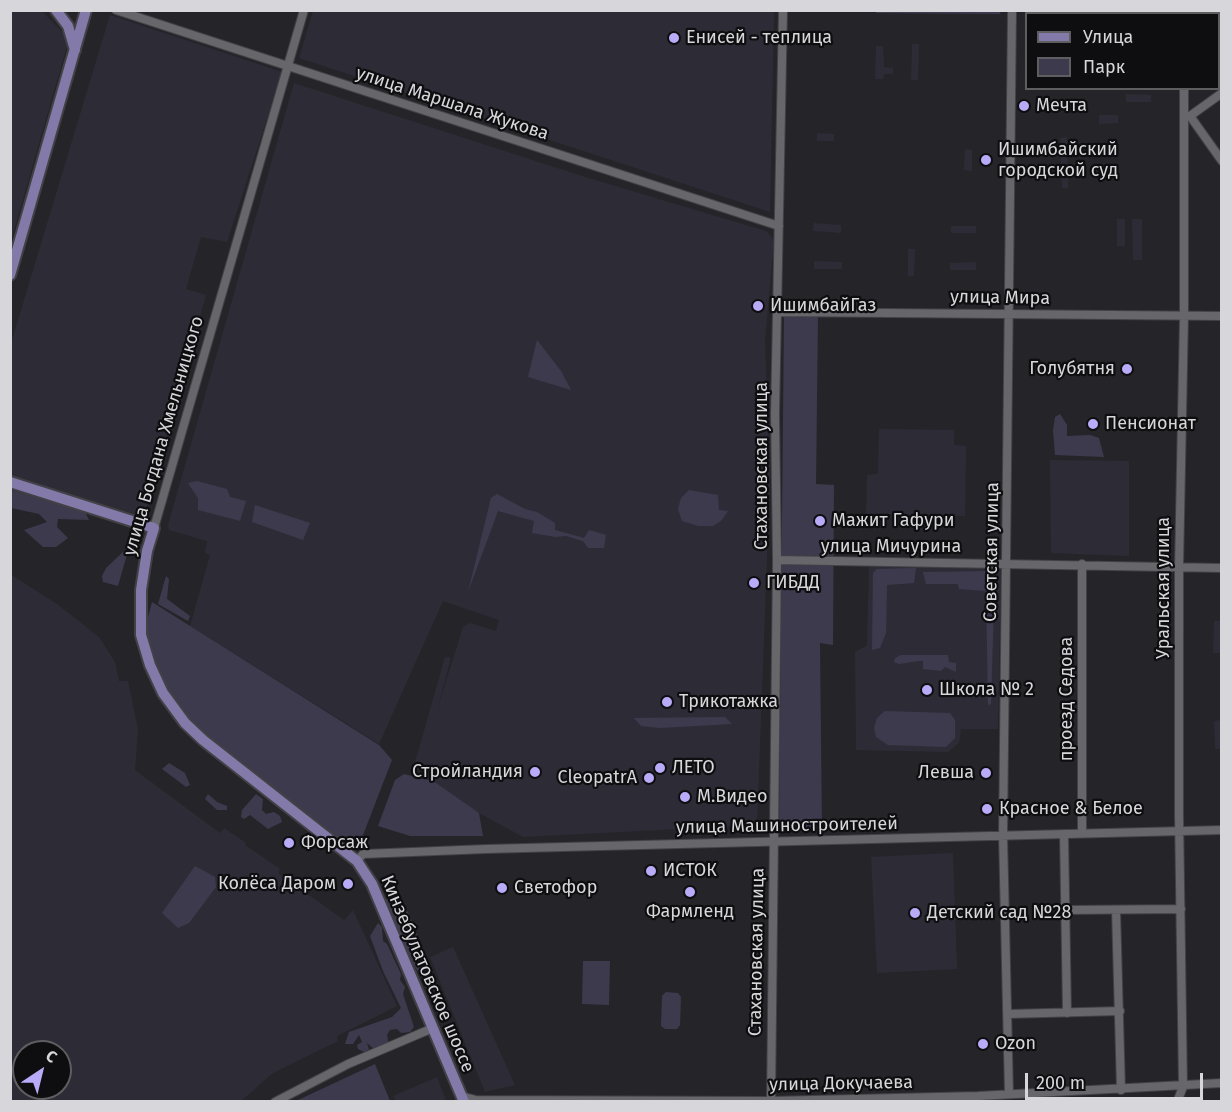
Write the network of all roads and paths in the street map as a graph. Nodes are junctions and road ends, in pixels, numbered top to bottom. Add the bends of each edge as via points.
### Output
1 (56, 10) edge
2 (86, 10) edge
3 (116, 10) edge
4 (304, 10) edge
5 (783, 10) edge
6 (1012, 10) edge
7 (76, 52) junction
8 (288, 67) junction
9 (1184, 90) edge
10 (1218, 93) edge
11 (1221, 161) edge
12 (779, 226) junction
13 (10, 275) edge
14 (778, 312) junction
15 (1010, 314) junction
16 (1184, 316) junction
17 (1221, 316) edge
18 (10, 482) edge
19 (154, 528) junction
20 (777, 560) junction
21 (1007, 562) junction
22 (1082, 564) junction
23 (1179, 567) junction
24 (1221, 568) edge
25 (1179, 830) junction
26 (1221, 830) edge
27 (1082, 833) junction
28 (1064, 834) junction
29 (1003, 835) junction
30 (773, 840) junction
31 (357, 861) junction
32 (1181, 909) junction
33 (1065, 910) junction
34 (1116, 910) junction
35 (1120, 1011) junction
36 (1067, 1013) junction
37 (1008, 1014) junction
38 (433, 1028) junction
39 (1221, 1083) edge
40 (1183, 1087) junction
41 (1121, 1090) junction
42 (1009, 1094) junction
43 (463, 1099) edge
44 (275, 1101) edge
45 (771, 1101) edge
46 (1177, 1101) edge

1 - 7 main road via 73,36
2 - 7 main road
3 - 8 street, улица Маршала Жукова
4 - 8 street, улица Богдана Хмельницкого
5 - 12 street, Стахановская улица
6 - 15 street, Советская улица
7 - 13 main road
8 - 12 street, улица Маршала Жукова
8 - 19 street, улица Богдана Хмельницкого
9 - 16 street, Уральская улица
10 - 11 street via 1190,116
12 - 14 street, Стахановская улица
14 - 15 street, улица Мира
14 - 20 street, Стахановская улица
15 - 16 street, улица Мира
15 - 21 street, Советская улица
16 - 17 street, улица Мира
16 - 23 street, Уральская улица
18 - 19 main road
19 - 31 main road, улица Богдана Хмельницкого via 141,590 141,635 163,693 203,740
20 - 21 street, улица Мичурина
20 - 30 street, Стахановская улица
21 - 22 street, улица Мичурина
21 - 29 street, Советская улица
22 - 23 street, улица Мичурина
22 - 27 street, проезд Седова
23 - 24 street, улица Мичурина
23 - 25 street, Уральская улица
25 - 26 street, улица Машиностроителей
25 - 27 street, улица Машиностроителей
25 - 32 street, Уральская улица
27 - 28 street, улица Машиностроителей
28 - 29 street, улица Машиностроителей
28 - 33 street
29 - 30 street, улица Машиностроителей
29 - 37 street, Советская улица
30 - 31 street, улица Машиностроителей via 363,854
30 - 45 street, Стахановская улица
31 - 38 main road, Кинзебулатовское шоссе via 372,884
32 - 34 street
32 - 40 street, Уральская улица
33 - 34 street
33 - 36 street
34 - 35 street
35 - 36 street
35 - 41 street
36 - 37 street
37 - 42 street, Советская улица
38 - 43 main road, Кинзебулатовское шоссе
38 - 44 street
39 - 40 street, улица Докучаева
40 - 41 street, улица Докучаева
40 - 46 street
41 - 42 street, улица Докучаева
42 - 45 street, улица Докучаева
43 - 45 street, улица Докучаева

